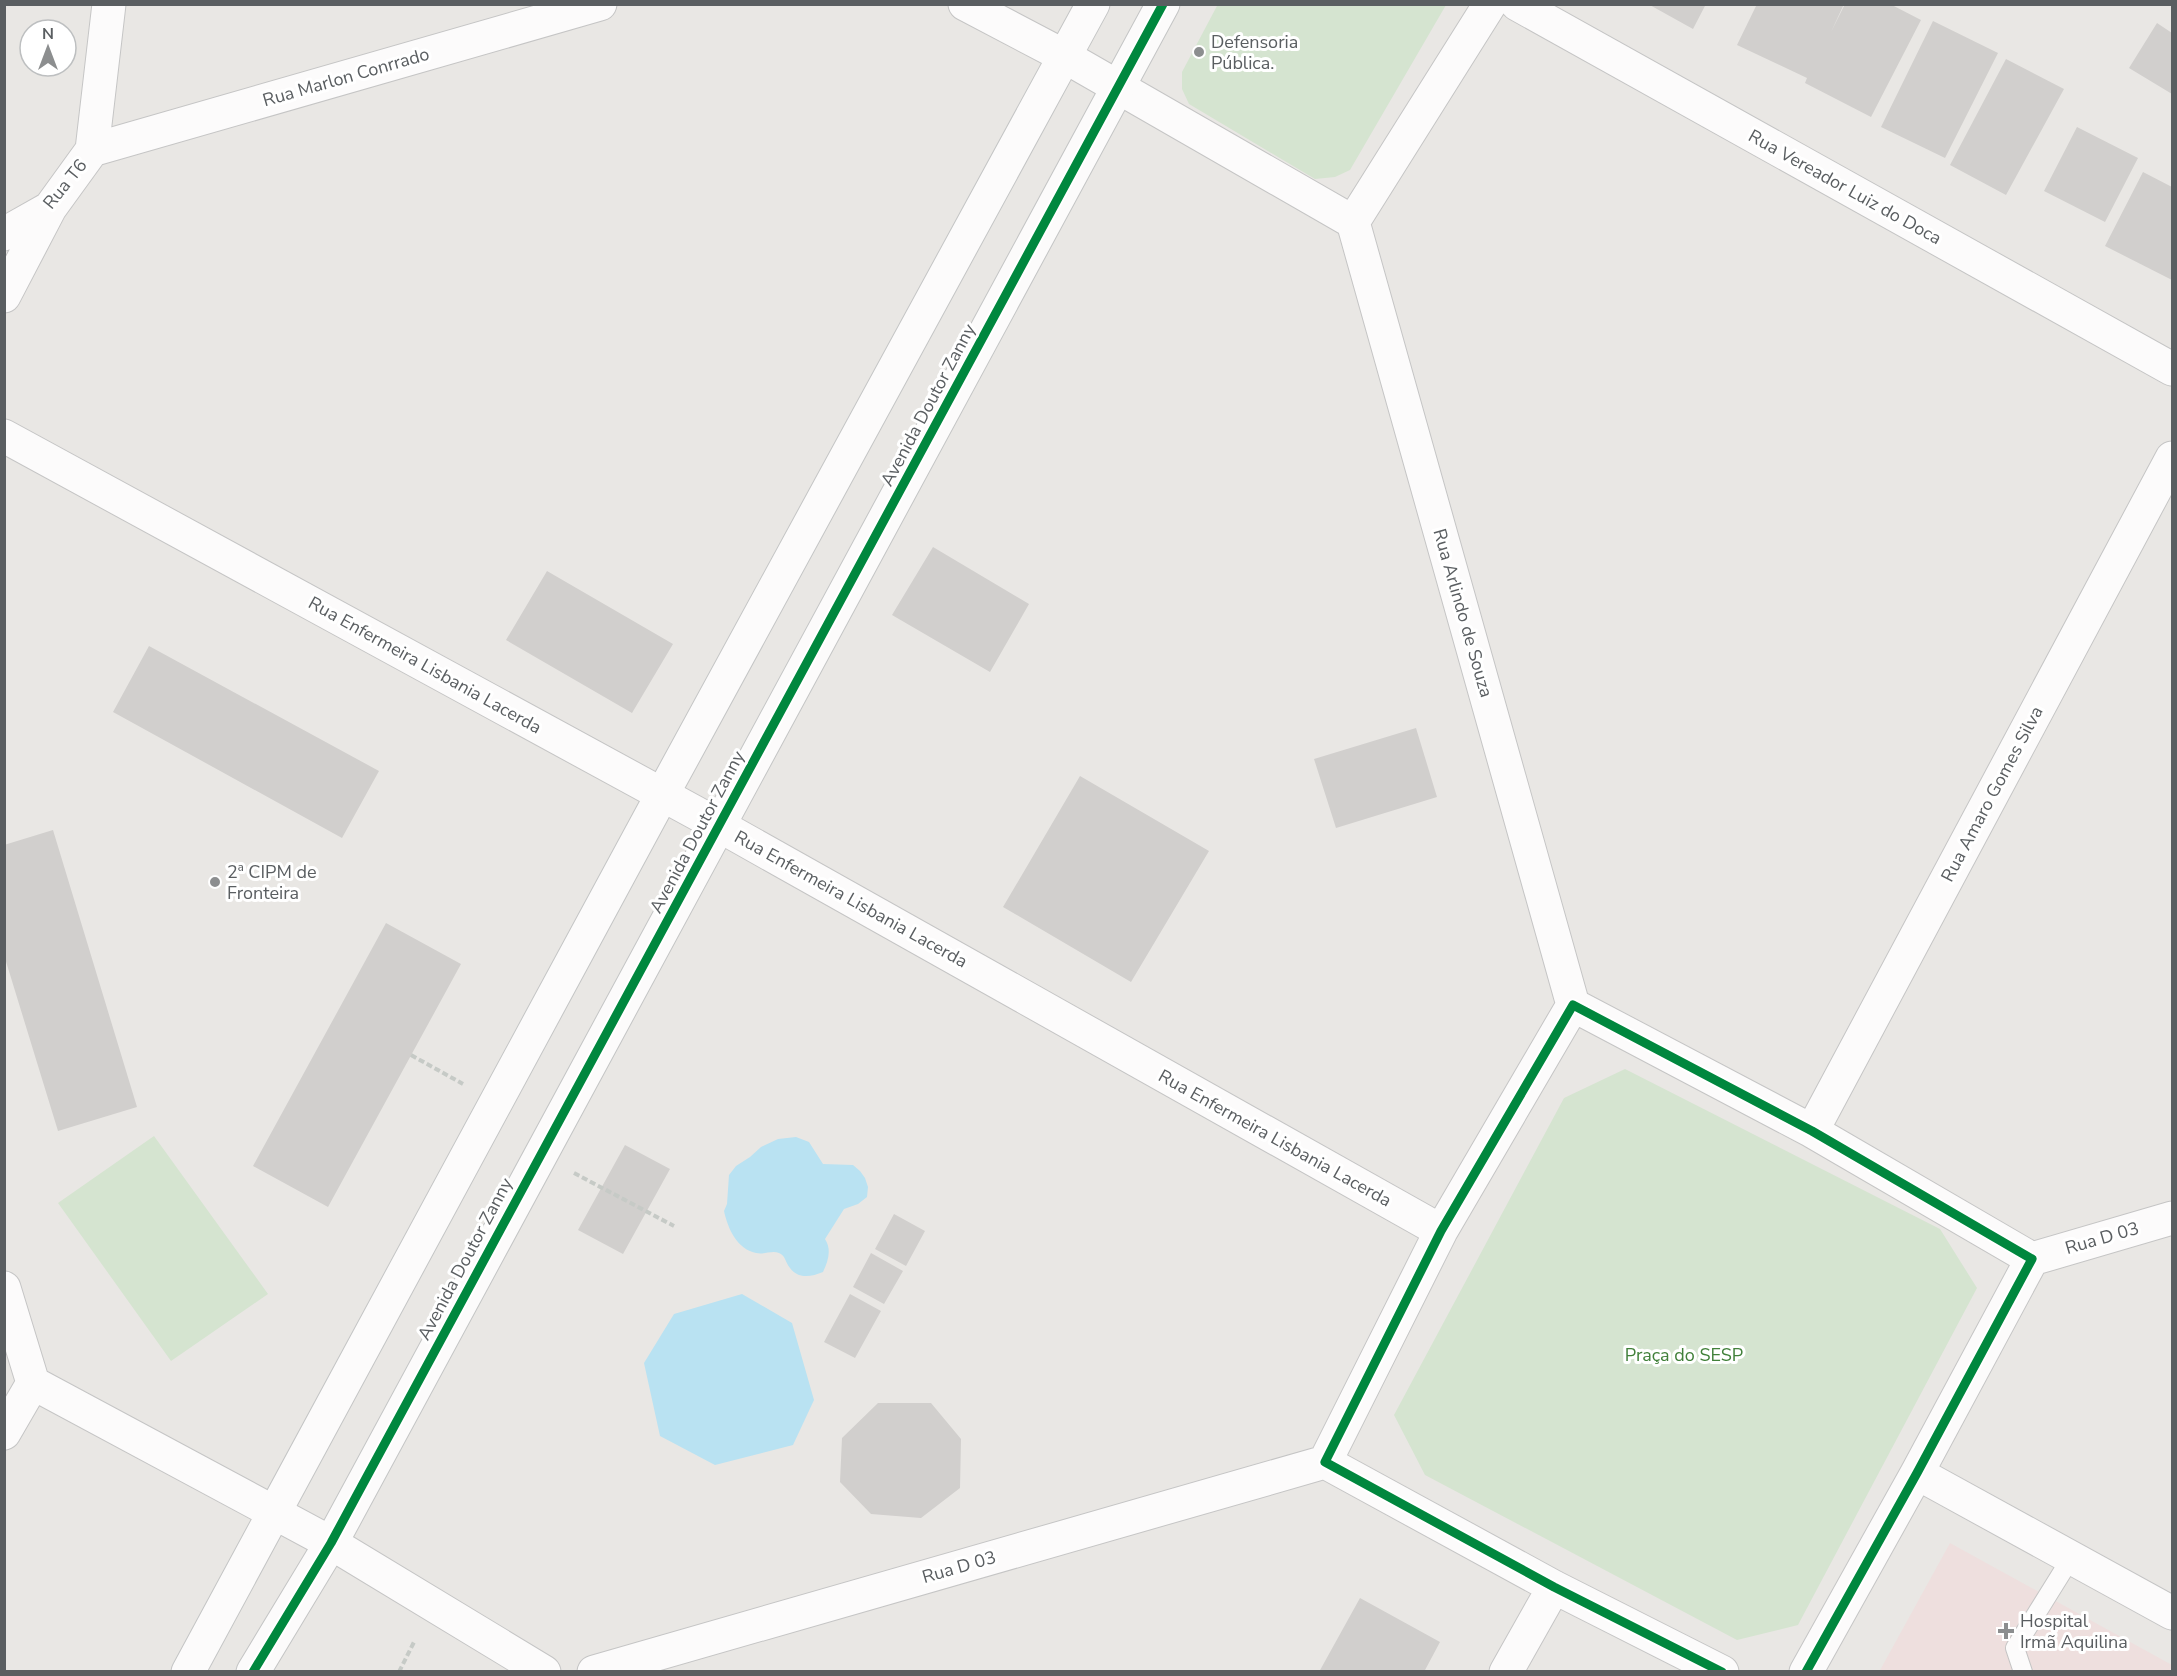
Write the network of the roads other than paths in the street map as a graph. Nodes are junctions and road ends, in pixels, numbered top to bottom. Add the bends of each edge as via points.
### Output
1 (109, 4) edge
2 (600, 4) edge
3 (965, 4) edge
4 (1093, 4) edge
5 (1163, 4) edge
6 (1490, 4) edge
7 (1517, 4) edge
8 (1064, 56) junction
9 (1119, 87) junction
10 (92, 150) junction
11 (50, 208) junction
12 (1353, 222) junction
13 (4, 234) edge
14 (4, 296) edge
15 (2172, 369) edge
16 (4, 436) edge
17 (2172, 458) edge
18 (662, 795) junction
19 (720, 826) junction
20 (1573, 1005) junction
21 (1812, 1131) junction
22 (2172, 1218) edge
23 (1441, 1231) junction
24 (2032, 1259) junction
25 (4, 1288) edge
26 (33, 1383) junction
27 (4, 1433) edge
28 (1325, 1462) junction
29 (1917, 1473) junction
30 (275, 1512) junction
31 (331, 1543) junction
32 (2071, 1558) junction
33 (1554, 1587) junction
34 (2172, 1613) edge
35 (188, 1671) edge
36 (253, 1671) edge
37 (544, 1671) edge
38 (594, 1671) edge
39 (1506, 1671) edge
40 (1722, 1671) edge
41 (1806, 1671) edge
42 (2023, 1671) edge

1 - 10 street
2 - 10 street, Rua Marlon Conrrado
3 - 8 street
4 - 8 street
5 - 9 street, Avenida Doutor Zanny
6 - 12 street
7 - 15 street, Rua Vereador Luiz do Doca
8 - 9 street
8 - 18 street
9 - 12 street
9 - 19 street, Avenida Doutor Zanny
10 - 11 street, Rua T6
11 - 13 street, Rua T6
11 - 14 street
12 - 20 street, Rua Arlindo de Souza
16 - 18 street, Rua Enfermeira Lisbania Lacerda
17 - 21 street, Rua Amaro Gomes Silva
18 - 19 street, Rua Enfermeira Lisbania Lacerda
18 - 30 street
19 - 23 street, Rua Enfermeira Lisbania Lacerda
19 - 31 street, Avenida Doutor Zanny
20 - 21 street
20 - 23 street
21 - 24 street
22 - 24 street, Rua D 03
23 - 28 street
24 - 29 street
25 - 26 street
26 - 27 street
26 - 30 street
28 - 33 street
28 - 38 street, Rua D 03
29 - 32 street
29 - 41 street
30 - 31 street
30 - 35 street
31 - 36 street, Avenida Doutor Zanny
31 - 37 street
32 - 34 street
32 - 42 lane via 2015,1648
33 - 39 street
33 - 40 street

